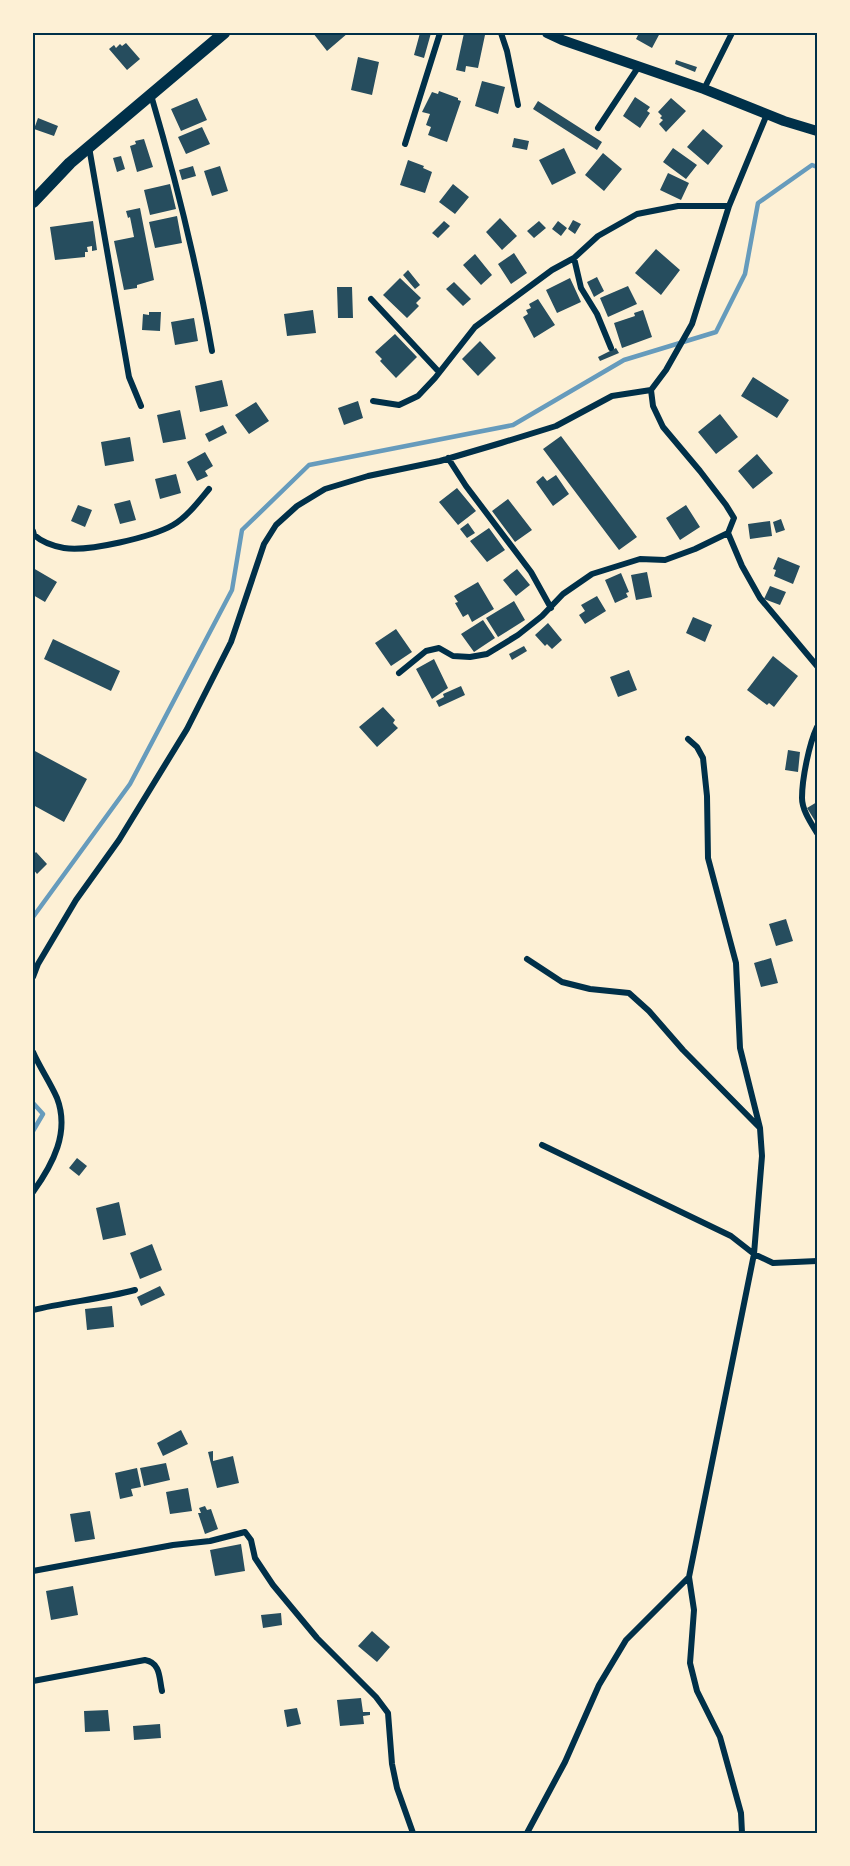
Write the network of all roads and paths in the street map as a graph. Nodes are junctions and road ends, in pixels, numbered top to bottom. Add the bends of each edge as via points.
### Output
1 (224, 33) edge
2 (440, 33) edge
3 (501, 33) edge
4 (547, 33) edge
5 (732, 33) edge
6 (639, 66) junction
7 (704, 88) junction
8 (151, 95) junction
9 (518, 105) dead end
10 (767, 114) junction
11 (598, 128) dead end
12 (817, 131) edge
13 (405, 144) dead end
14 (89, 147) junction
15 (33, 202) edge
16 (729, 206) junction
17 (574, 258) junction
18 (371, 299) dead end
19 (611, 348) dead end
20 (212, 351) dead end
21 (439, 372) junction
22 (651, 390) junction
23 (373, 401) dead end
24 (141, 406) dead end
25 (448, 458) junction
26 (209, 489) dead end
27 (33, 531) edge
28 (728, 533) junction
29 (550, 608) junction
30 (817, 666) edge
31 (399, 673) dead end
32 (817, 727) edge
33 (688, 739) dead end
34 (817, 833) edge
35 (527, 959) dead end
36 (33, 977) edge
37 (33, 1052) edge
38 (760, 1128) junction
39 (542, 1145) dead end
40 (33, 1192) edge
41 (754, 1254) junction
42 (817, 1261) edge
43 (135, 1290) dead end
44 (33, 1310) edge
45 (33, 1571) edge
46 (689, 1577) junction
47 (33, 1681) edge
48 (162, 1692) dead end
49 (413, 1833) edge
50 (527, 1833) edge
51 (742, 1833) edge

1 - 8 main road
2 - 13 street
3 - 9 street
4 - 6 street
5 - 7 street
6 - 7 street
6 - 11 street
7 - 10 street
8 - 14 main road
8 - 20 street via 174,172
10 - 12 street
10 - 16 street
14 - 15 main road
14 - 24 street via 129,376
16 - 17 street via 678,206 637,214 598,236
16 - 22 street via 692,324
17 - 19 street via 581,288
17 - 21 street via 475,327
18 - 21 street
21 - 23 street via 418,396 399,405
22 - 25 street via 612,396 556,426
22 - 28 street via 653,406 663,427 734,518
25 - 29 street via 531,572
25 - 36 street via 325,489 276,525 264,544 231,642 192,719 119,840 76,900
26 - 27 street via 174,525 149,535 96,547 65,548 41,541
28 - 29 street via 665,560 640,560 592,574
28 - 30 street via 760,598
29 - 31 street via 487,654 453,656 439,648 426,651
32 - 34 street via 810,741 802,799
33 - 38 street via 703,758 708,858 736,963 740,1048
35 - 38 street via 562,982 629,993
37 - 40 street via 63,1117 60,1142
38 - 41 street via 762,1156
39 - 41 street via 731,1236
41 - 42 street via 773,1263
41 - 46 street
43 - 44 street
45 - 49 street via 244,1532 273,1586 388,1713 397,1788
46 - 50 street via 626,1640 599,1685 565,1762
46 - 51 street via 694,1610 690,1663 697,1691 720,1737 741,1813
47 - 48 street via 144,1660 158,1667

